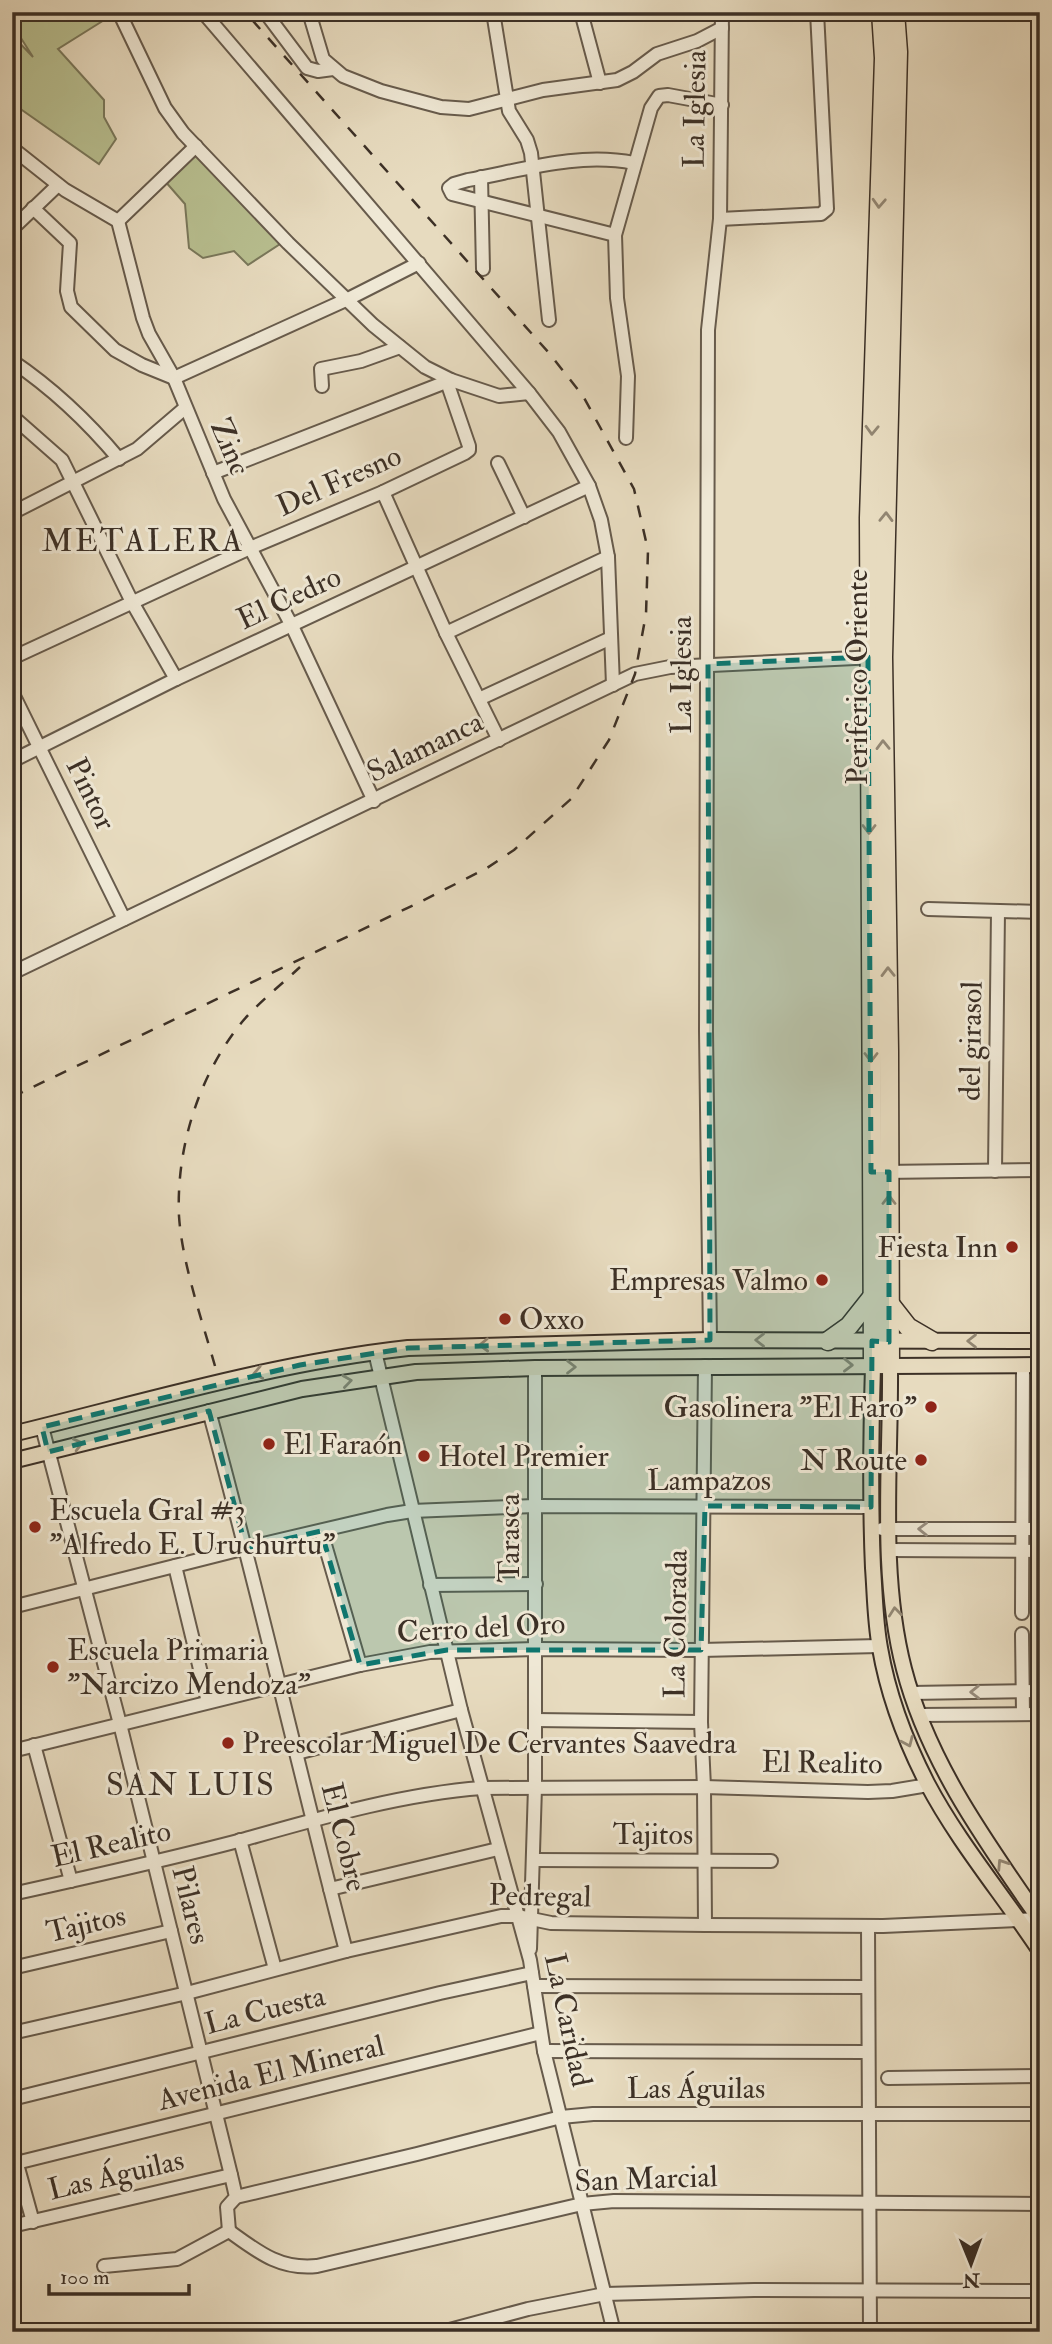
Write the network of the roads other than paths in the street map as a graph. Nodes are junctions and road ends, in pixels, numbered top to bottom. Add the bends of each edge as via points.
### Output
1 (119, 12) edge
2 (203, 12) edge
3 (265, 12) edge
4 (309, 12) edge
5 (493, 12) edge
6 (581, 12) edge
7 (722, 12) edge
8 (817, 12) edge
9 (881, 12) edge
10 (895, 12) edge
11 (722, 28) junction
12 (332, 69) junction
13 (600, 83) junction
14 (507, 98) junction
15 (722, 104) junction
16 (196, 146) junction
17 (12, 148) edge
18 (634, 163) junction
19 (533, 167) junction
20 (481, 177) junction
21 (58, 185) junction
22 (483, 200) junction
23 (33, 208) junction
24 (538, 217) junction
25 (720, 219) junction
26 (118, 221) junction
27 (12, 229) edge
28 (615, 235) junction
29 (419, 263) junction
30 (483, 269) dead end
31 (348, 299) junction
32 (550, 320) dead end
33 (400, 347) junction
34 (12, 360) edge
35 (174, 378) junction
36 (449, 381) junction
37 (322, 386) dead end
38 (529, 393) junction
39 (185, 408) junction
40 (12, 416) edge
41 (626, 438) dead end
42 (119, 459) junction
43 (498, 463) dead end
44 (212, 473) junction
45 (73, 481) junction
46 (589, 486) junction
47 (383, 492) junction
48 (12, 513) edge
49 (524, 517) junction
50 (250, 548) junction
51 (608, 557) junction
52 (417, 567) junction
53 (132, 603) junction
54 (292, 626) junction
55 (446, 633) junction
56 (611, 638) junction
57 (12, 657) edge
58 (876, 657) junction
59 (708, 664) junction
60 (176, 679) junction
61 (613, 685) junction
62 (12, 692) edge
63 (479, 699) junction
64 (499, 740) junction
65 (39, 748) junction
66 (12, 761) edge
67 (374, 801) junction
68 (928, 909) dead end
69 (998, 911) junction
70 (1040, 912) edge
71 (124, 919) junction
72 (12, 973) edge
73 (1040, 1170) edge
74 (995, 1171) junction
75 (880, 1172) junction
76 (872, 1297) junction
77 (890, 1304) junction
78 (709, 1339) junction
79 (828, 1341) junction
80 (881, 1341) junction
81 (932, 1341) junction
82 (1040, 1341) edge
83 (375, 1352) junction
84 (1023, 1365) junction
85 (1040, 1365) edge
86 (705, 1366) junction
87 (881, 1366) junction
88 (535, 1367) junction
89 (381, 1377) junction
90 (209, 1411) junction
91 (42, 1427) junction
92 (12, 1434) edge
93 (48, 1452) junction
94 (12, 1461) edge
95 (535, 1506) junction
96 (705, 1506) junction
97 (871, 1507) junction
98 (412, 1511) junction
99 (886, 1529) junction
100 (1023, 1529) junction
101 (1040, 1529) edge
102 (960, 1530) junction
103 (321, 1531) junction
104 (246, 1548) junction
105 (890, 1550) junction
106 (960, 1551) junction
107 (1023, 1551) junction
108 (1040, 1551) edge
109 (175, 1566) junction
110 (536, 1584) junction
111 (430, 1585) junction
112 (85, 1590) junction
113 (12, 1607) edge
114 (1022, 1613) dead end
115 (1021, 1634) dead end
116 (880, 1646) junction
117 (536, 1649) junction
118 (447, 1650) junction
119 (701, 1650) junction
120 (360, 1665) junction
121 (280, 1684) junction
122 (1023, 1691) junction
123 (1040, 1691) edge
124 (911, 1693) junction
125 (208, 1702) junction
126 (461, 1710) junction
127 (1023, 1714) junction
128 (1040, 1714) edge
129 (919, 1715) junction
130 (535, 1720) junction
131 (701, 1722) junction
132 (120, 1724) junction
133 (34, 1745) junction
134 (12, 1751) edge
135 (297, 1754) junction
136 (928, 1785) junction
137 (535, 1787) junction
138 (704, 1787) junction
139 (482, 1788) junction
140 (313, 1820) junction
141 (240, 1840) junction
142 (498, 1849) junction
143 (534, 1860) junction
144 (704, 1861) junction
145 (771, 1861) dead end
146 (153, 1862) junction
147 (71, 1881) junction
148 (330, 1889) junction
149 (12, 1894) edge
150 (517, 1916) junction
151 (532, 1919) junction
152 (1020, 1920) junction
153 (1039, 1920) edge
154 (705, 1925) junction
155 (868, 1926) junction
156 (171, 1931) junction
157 (346, 1951) junction
158 (1040, 1951) edge
159 (12, 1968) edge
160 (275, 1969) junction
161 (532, 1973) junction
162 (867, 1987) junction
163 (187, 1993) junction
164 (12, 2033) edge
165 (541, 2033) junction
166 (544, 2050) junction
167 (867, 2052) junction
168 (201, 2053) junction
169 (1040, 2076) edge
170 (888, 2078) dead end
171 (12, 2099) edge
172 (1040, 2113) edge
173 (216, 2114) junction
174 (868, 2114) junction
175 (561, 2116) junction
176 (12, 2146) edge
177 (14, 2163) edge
178 (231, 2175) junction
179 (236, 2197) junction
180 (869, 2202) junction
181 (582, 2204) junction
182 (1040, 2204) edge
183 (33, 2222) junction
184 (12, 2226) edge
185 (229, 2231) junction
186 (104, 2266) dead end
187 (870, 2290) junction
188 (1040, 2291) edge
189 (605, 2294) junction
190 (442, 2332) edge
191 (614, 2332) edge
192 (870, 2332) edge

1 - 16 street via 172,120
2 - 29 street
3 - 12 street via 307,68
4 - 12 street via 320,54
5 - 14 street
6 - 13 street
7 - 11 street, La Iglesia
8 - 25 street via 827,209 821,214
9 -> 58 highway, Periferico Oriente via 884,58 869,518
58 -> 10 highway, Periferico Oriente via 898,52
11 - 13 street via 657,54 626,76
11 - 15 street, La Iglesia
12 - 14 street via 381,90 440,107 484,107
13 - 14 street
14 - 19 street via 513,120 529,146
15 - 18 street via 659,96
15 - 25 street, La Iglesia
16 - 26 street
16 - 31 street
17 - 21 street
18 - 19 street via 593,158
18 - 28 street
19 - 20 street
19 - 24 street
20 - 22 street
20 - 22 street via 449,188 452,194
21 - 23 street
21 - 26 street
22 - 24 street
22 - 30 street
23 - 27 street
23 - 35 street via 70,243 67,291 71,307 115,350
24 - 28 street
24 - 32 street
25 - 59 street, La Iglesia via 708,330
26 - 35 street, Zinc via 143,318
28 - 41 street via 617,298 628,376
29 - 31 street
29 - 38 street
31 - 33 street
31 - 35 street
33 - 36 street
33 - 37 street via 321,369
34 - 42 street via 86,422
35 - 39 street, Zinc
36 - 38 street via 499,396
36 - 44 street
36 - 47 street, Del Fresno via 469,450
38 - 46 street via 553,422
39 - 42 street
39 - 44 street, Zinc
40 - 45 street via 56,454
42 - 45 street
43 - 49 street
44 - 50 street, Zinc
45 - 48 street
45 - 53 street
46 - 49 street, El Cedro
46 - 51 street
47 - 50 street, Del Fresno
47 - 52 street
49 - 52 street, El Cedro
50 - 53 street, Del Fresno
50 - 54 street, Zinc
51 - 55 street
51 - 56 street
52 - 54 street, El Cedro
52 - 55 street
53 - 57 street, Del Fresno
53 - 60 street
54 - 60 street, El Cedro
54 - 67 street, Zinc
55 - 63 street
56 - 61 street
56 - 63 street
58 - 59 street, Salamanca
58 - 75 highway, Periferico Oriente
59 - 61 street, Salamanca via 646,671
59 - 78 street, La Iglesia
60 - 65 street, El Cedro
61 - 64 street, Salamanca
62 - 65 street, Pintor
63 - 64 street
64 - 67 street, Salamanca
65 - 66 street, El Cedro
65 - 71 street, Pintor
67 - 71 street, Salamanca
68 - 69 street
69 - 70 street
69 - 74 street, del girasol
71 - 72 street, Salamanca
73 - 74 street
74 - 75 street
75 - 76 highway, Periferico Oriente
77 -> 75 highway, Periferico Oriente
76 - 79 highway via 849,1326
76 - 80 highway, Periferico Oriente
77 - 80 highway, Periferico Oriente
77 - 81 highway via 908,1327
79 -> 78 main road
78 -> 83 main road
79 - 80 main road
80 - 81 main road
80 - 87 highway
82 -> 81 main road
83 - 89 street, La Caridad
83 -> 91 main road via 219,1382
84 - 85 main road
84 - 87 main road
84 - 100 street
86 -> 87 main road
88 -> 86 main road
86 - 96 street, La Colorada
87 - 97 main road
87 - 99 main road
88 - 89 main road
88 - 95 street, Tarasca
90 -> 89 main road via 302,1389
89 - 98 street, La Caridad
93 -> 90 main road
90 - 104 street, El Cobre
91 - 92 main road
91 - 93 street, Pilares
93 - 94 main road
93 - 112 street, Pilares
95 - 96 street, Lampazos
95 - 98 street, Lampazos
95 - 110 street, Tarasca
96 - 97 street, Lampazos
96 - 119 street, La Colorada
97 - 99 main road via 881,1509
97 - 116 main road
98 - 103 street, Lampazos
98 - 111 street, La Caridad
102 -> 99 street
99 - 105 main road
100 - 101 street
100 - 102 street
100 - 107 street
102 - 106 street
103 - 104 street, Lampazos
103 - 120 street
104 - 109 street, Lampazos
104 - 121 street, El Cobre
105 - 106 street
124 -> 105 main road via 900,1650
106 - 107 street
107 - 108 street
107 - 114 street
109 - 112 street, Lampazos
109 - 125 street
110 - 111 street
110 - 117 street, Tarasca
111 - 118 street, La Caridad
112 - 113 street, Lampazos
112 - 132 street, Pilares
115 - 122 street
116 - 119 street, Cerro del Oro
116 - 129 main road via 889,1655 903,1702
116 -> 136 main road via 898,1716
117 - 118 street, Cerro del Oro
117 - 119 street, Cerro del Oro
117 - 130 street, Tarasca
118 - 120 street, Cerro del Oro
118 - 126 street, La Caridad
119 - 131 street, La Colorada
120 - 121 street, Cerro del Oro
121 - 125 street, Cerro del Oro
121 - 135 street, El Cobre
122 - 123 street
122 -> 124 street
122 - 127 street
124 - 129 main road
125 - 132 street, Cerro del Oro
126 - 135 street
126 - 139 street, La Caridad
127 - 128 street
127 - 129 street
153 -> 129 main road via 962,1802
130 - 131 street
130 - 137 street, Tarasca
131 - 138 street, La Colorada
132 - 133 street, Cerro del Oro
132 - 146 street, Pilares
133 - 134 street, Cerro del Oro
133 - 147 street
135 - 140 street, El Cobre
136 - 138 street, El Realito via 868,1792
136 - 152 main road
137 - 138 street, El Realito
137 - 139 street, El Realito
137 - 143 street, Tarasca
138 - 144 street, La Colorada
139 - 140 street, El Realito via 434,1793
139 - 142 street, La Caridad
140 - 141 street, El Realito
140 - 148 street, El Cobre
141 - 146 street, El Realito
141 - 160 street
142 - 148 street
142 - 150 street, La Caridad
143 - 144 street, Tajitos
143 - 151 street, Tarasca
144 - 145 street, Tajitos
144 - 154 street, La Colorada
146 - 147 street, El Realito
146 - 156 street, Pilares
147 - 149 street, El Realito
148 - 157 street, El Cobre
150 - 151 street, Pedregal
150 - 157 street, Pedregal via 494,1917
150 - 161 street, La Caridad
151 - 154 street, Pedregal
151 - 161 street, Tarasca
152 - 153 street, Pedregal
152 - 155 street, Pedregal
152 - 158 main road
154 - 155 street, Pedregal
155 - 162 street
156 - 159 street, Tajitos
156 - 163 street, Pilares
157 - 160 street, Pedregal
160 - 163 street, Pedregal
161 - 162 street, La Cuesta
161 - 165 street, La Caridad
161 - 168 street, La Cuesta
162 - 167 street
163 - 164 street, Pedregal
163 - 168 street, Pilares
165 - 166 street, La Caridad
165 - 173 street, Avenida El Mineral
166 - 167 street
166 - 175 street, La Caridad
167 - 174 street
168 - 171 street, La Cuesta
168 - 173 street, Pilares
169 - 170 street
172 - 174 street, Las Águilas
173 - 177 street, Avenida El Mineral
173 - 178 street, Pilares
174 - 175 street, Las Águilas
174 - 180 street
175 - 179 street, Las Águilas
175 - 181 street, La Caridad
176 - 177 street
177 - 183 street
178 - 179 street, Pilares
178 - 183 street, Las Águilas
179 - 185 street, Pilares via 227,2207
180 - 181 street, San Marcial
180 - 182 street, San Marcial
180 - 187 street
181 - 185 street, San Marcial via 302,2268 267,2257
181 - 189 street, La Caridad
183 - 184 street, Las Águilas
185 - 186 street via 177,2259
187 - 188 street
187 - 189 street
187 - 192 street
189 - 190 street
189 - 191 street, La Caridad

